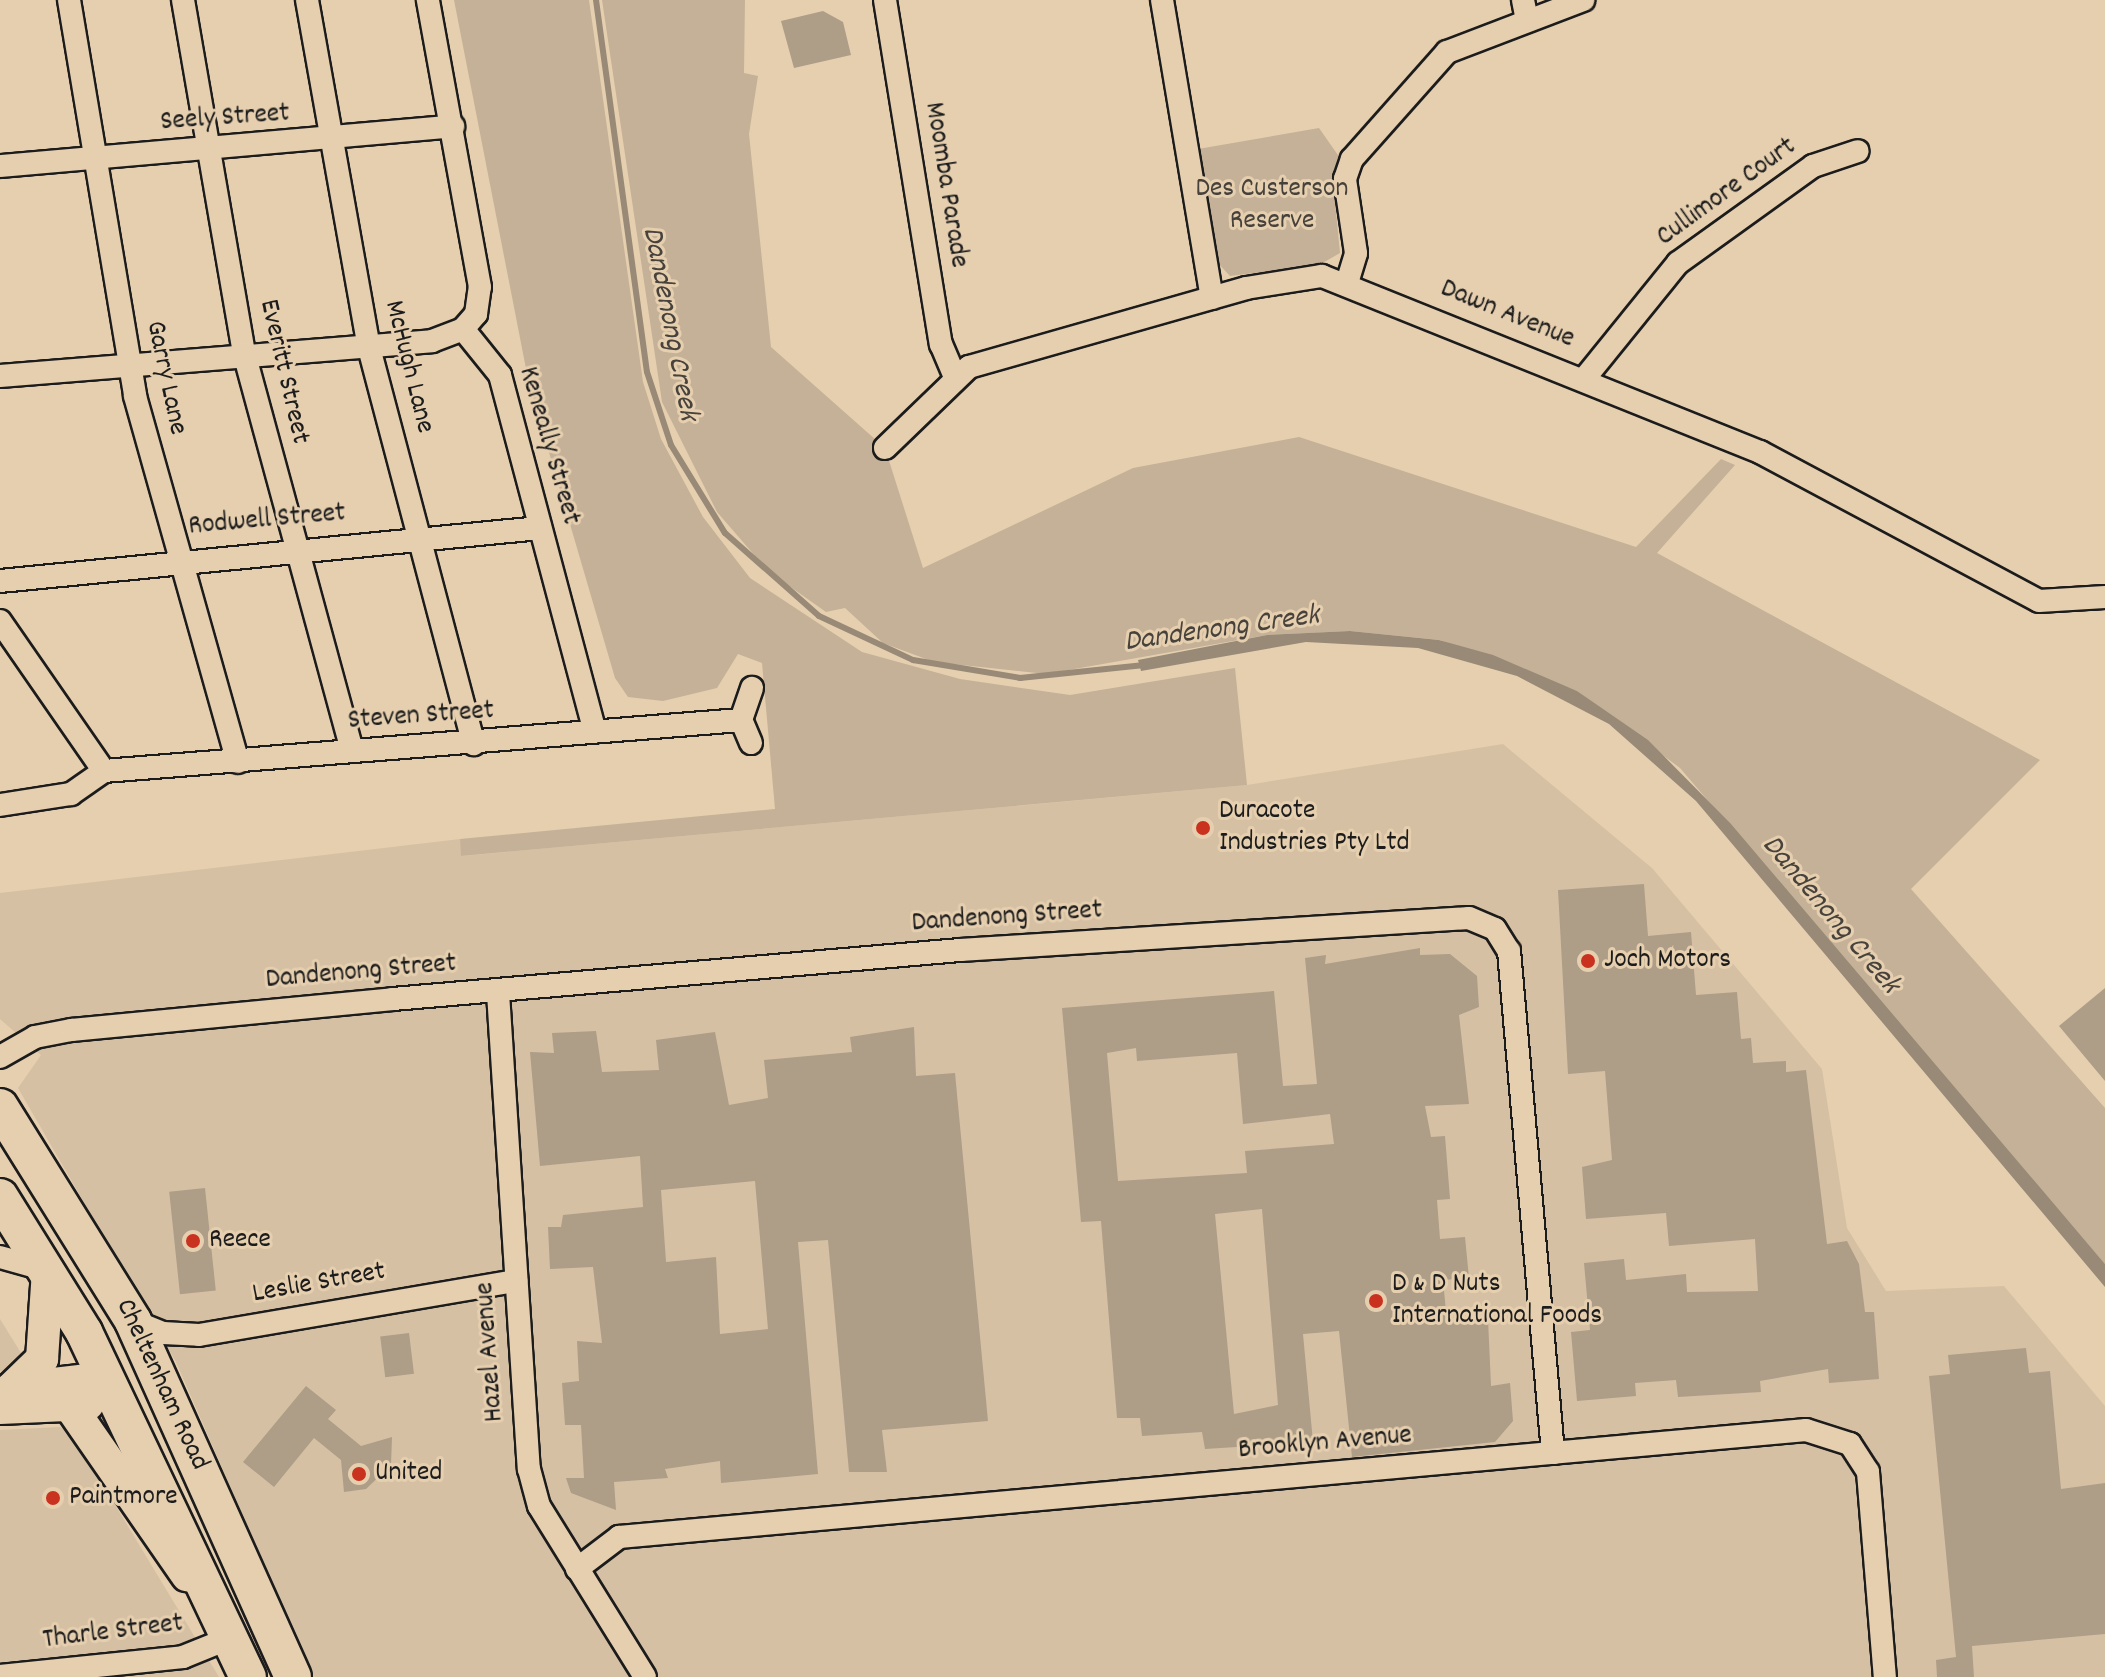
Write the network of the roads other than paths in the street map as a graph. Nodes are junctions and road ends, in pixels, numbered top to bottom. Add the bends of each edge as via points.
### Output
1 (69, 0) edge
2 (183, 0) edge
3 (307, 0) edge
4 (428, 0) edge
5 (885, 0) edge
6 (1162, 0) edge
7 (1583, 0) edge
8 (1525, 10) edge
9 (453, 126) junction
10 (333, 140) junction
11 (209, 151) junction
12 (1858, 151) dead end
13 (96, 158) junction
14 (0, 166) edge
15 (1347, 283) junction
16 (1212, 298) junction
17 (463, 329) junction
18 (368, 344) junction
19 (244, 353) junction
20 (128, 361) junction
21 (0, 376) edge
22 (955, 377) junction
23 (1584, 379) junction
24 (885, 448) dead end
25 (540, 528) junction
26 (421, 538) junction
27 (297, 549) junction
28 (180, 559) junction
29 (0, 581) edge
30 (2105, 597) edge
31 (0, 621) edge
32 (752, 688) dead end
33 (741, 720) junction
34 (595, 732) junction
35 (751, 743) dead end
36 (474, 744) junction
37 (352, 751) junction
38 (238, 762) junction
39 (104, 771) junction
40 (0, 805) edge
41 (498, 993) junction
42 (0, 1057) edge
43 (0, 1107) edge
44 (0, 1197) edge
45 (0, 1257) edge
46 (48, 1271) junction
47 (516, 1281) junction
48 (133, 1321) junction
49 (163, 1382) junction
50 (110, 1389) junction
51 (4, 1396) edge
52 (70, 1406) junction
53 (1553, 1453) junction
54 (577, 1569) junction
55 (229, 1636) junction
56 (0, 1676) edge
57 (248, 1677) edge
58 (293, 1677) edge
59 (645, 1677) edge
60 (1885, 1677) edge

1 - 13 street, Garry Lane
2 - 11 street, Everitt Street
3 - 10 street, McHugh Lane
4 - 9 street
5 - 22 street, Moomba Parade via 941,344
6 - 16 street
7 - 8 street
8 - 15 street via 1447,52 1352,159 1345,179 1356,253
9 - 10 street, Seely Street
9 - 17 street via 480,287 476,314
10 - 11 street, Seely Street
10 - 18 street, McHugh Lane
11 - 13 street, Seely Street
11 - 19 street, Everitt Street
12 - 23 street, Cullimore Court via 1813,166 1678,263
13 - 14 street, Seely Street
13 - 20 street, Garry Lane
15 - 16 street, Dawn Avenue via 1312,277
15 - 23 street, Dawn Avenue
16 - 22 street, Dawn Avenue
17 - 18 street via 432,341
17 - 25 street, Keneally Street via 500,375
18 - 19 street
18 - 26 street, McHugh Lane
19 - 20 street
19 - 27 street, Everitt Street
20 - 21 street
20 - 28 street, Garry Lane
22 - 24 street via 934,408
23 - 30 street, Dawn Avenue via 1760,452 2039,601
25 - 26 street, Rodwell Street
25 - 34 street, Keneally Street
26 - 27 street, Rodwell Street
26 - 36 street, McHugh Lane
27 - 28 street, Rodwell Street
27 - 37 street, Everitt Street
28 - 29 street, Rodwell Street
28 - 38 street, Garry Lane
31 - 39 street
32 - 33 street
33 - 34 street, Steven Street
33 - 35 street
34 - 36 street, Steven Street
36 - 37 street, Steven Street
37 - 38 street, Steven Street
38 - 39 street, Steven Street
39 - 40 street via 71,794
41 - 42 street, Dandenong Street via 72,1030 35,1037
41 - 47 street, Hazel Avenue
41 - 53 street, Dandenong Street via 960,950 1469,918 1509,951
43 - 48 main road, Cheltenham Road
44 - 46 main road, Cheltenham Road
45 - 46 street
46 - 50 main road, Cheltenham Road
46 - 51 main road via 42,1359
47 - 48 street, Leslie Street via 189,1334
47 - 54 street, Hazel Avenue via 529,1469 539,1506
48 - 49 main road, Cheltenham Road
49 - 50 main road
49 - 58 main road, Cheltenham Road
50 - 51 main road
50 - 52 main road
50 - 55 main road, Cheltenham Road
51 - 52 main road
52 - 55 main road
53 - 54 street, Brooklyn Avenue via 619,1537
53 - 60 street, Brooklyn Avenue via 1806,1430 1850,1444 1868,1472
54 - 59 street, Hazel Avenue
55 - 56 street, Tharle Street via 183,1657
55 - 57 main road, Cheltenham Road

